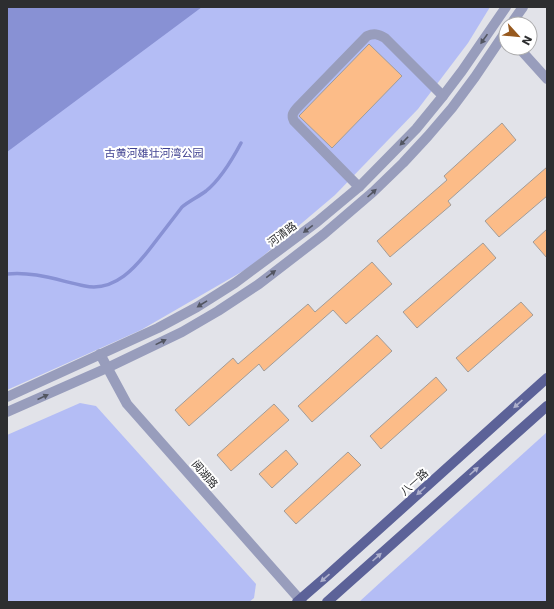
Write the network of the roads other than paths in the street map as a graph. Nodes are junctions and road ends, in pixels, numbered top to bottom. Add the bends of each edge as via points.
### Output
1 (506, 7) edge
2 (523, 7) edge
3 (517, 16) edge
4 (495, 24) junction
5 (498, 26) edge
6 (498, 44) edge
7 (526, 56) edge
8 (547, 79) edge
9 (443, 96) junction
10 (359, 187) junction
11 (100, 354) junction
12 (107, 368) junction
13 (547, 378) edge
14 (7, 397) edge
15 (547, 406) edge
16 (7, 412) edge
17 (300, 601) edge
18 (327, 602) edge

1 - 4 street, 河清路
2 - 3 street
4 - 5 street
4 -> 9 street, 河清路
12 -> 6 street via 182,332 218,311 259,284 324,234 403,163 452,108
7 - 8 street
9 -> 10 street, 河清路 via 416,129
9 - 10 street via 384,38 374,34 367,36 297,108 292,117 294,121
10 -> 11 street, 河清路 via 274,255 197,307
11 - 12 street, 阅湖路
11 - 14 street, 河清路
16 -> 12 street
12 - 17 street, 阅湖路 via 127,404
13 -> 17 main road, 八一路
18 -> 15 main road

